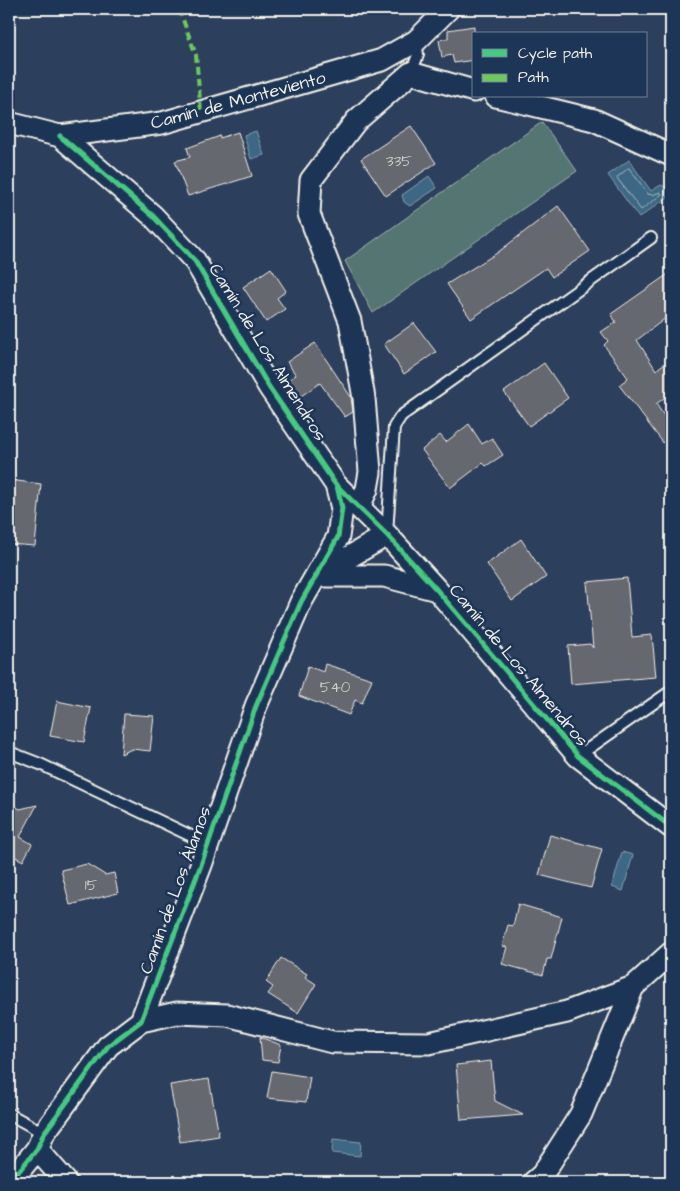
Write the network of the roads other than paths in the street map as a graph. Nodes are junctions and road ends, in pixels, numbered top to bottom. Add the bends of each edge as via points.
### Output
1 (448, 9) edge
2 (416, 42) junction
3 (411, 73) junction
4 (472, 89) edge
5 (504, 98) edge
6 (9, 123) edge
7 (60, 136) junction
8 (671, 155) edge
9 (651, 238) dead end
10 (336, 485) junction
11 (359, 507) junction
12 (387, 535) junction
13 (317, 576) junction
14 (437, 590) junction
15 (671, 691) edge
16 (9, 752) edge
17 (578, 756) junction
18 (671, 827) edge
19 (208, 844) junction
20 (671, 952) edge
21 (633, 987) junction
22 (141, 1021) junction
23 (9, 1114) edge
24 (40, 1141) junction
25 (10, 1182) edge
26 (66, 1182) edge
27 (534, 1182) edge

1 - 2 street, Camín de Monteviento
2 - 3 lane via 418,55
2 - 7 street, Camín de Monteviento via 382,60 162,124
3 - 4 street
3 - 11 street via 356,121 311,180 309,214 350,321 364,398 370,472
5 - 8 street via 594,120
6 - 7 street, Camín de Monteviento
7 - 10 street, Camín de Los Almendros via 153,216 195,261 269,388
9 - 12 lane via 401,416 394,427
10 - 11 street, Camín de Los Almendros
10 - 13 street via 342,508 338,537
11 - 12 street, Camín de Los Almendros
12 - 13 street, Camín de Los Álamos
12 - 14 street, Camín de Los Almendros
13 - 14 street via 384,576
13 - 19 street, Camín de Los Álamos via 301,602 256,706
14 - 17 street, Camín de Los Almendros
15 - 17 lane
16 - 19 lane
17 - 18 street, Camín de Los Almendros
19 - 22 street, Camín de Los Álamos
20 - 21 street
21 - 22 street via 567,1012 429,1043 332,1042 227,1015 177,1013
21 - 27 street via 581,1114 542,1175
22 - 24 street via 108,1046
23 - 24 lane
24 - 25 street
24 - 26 street

